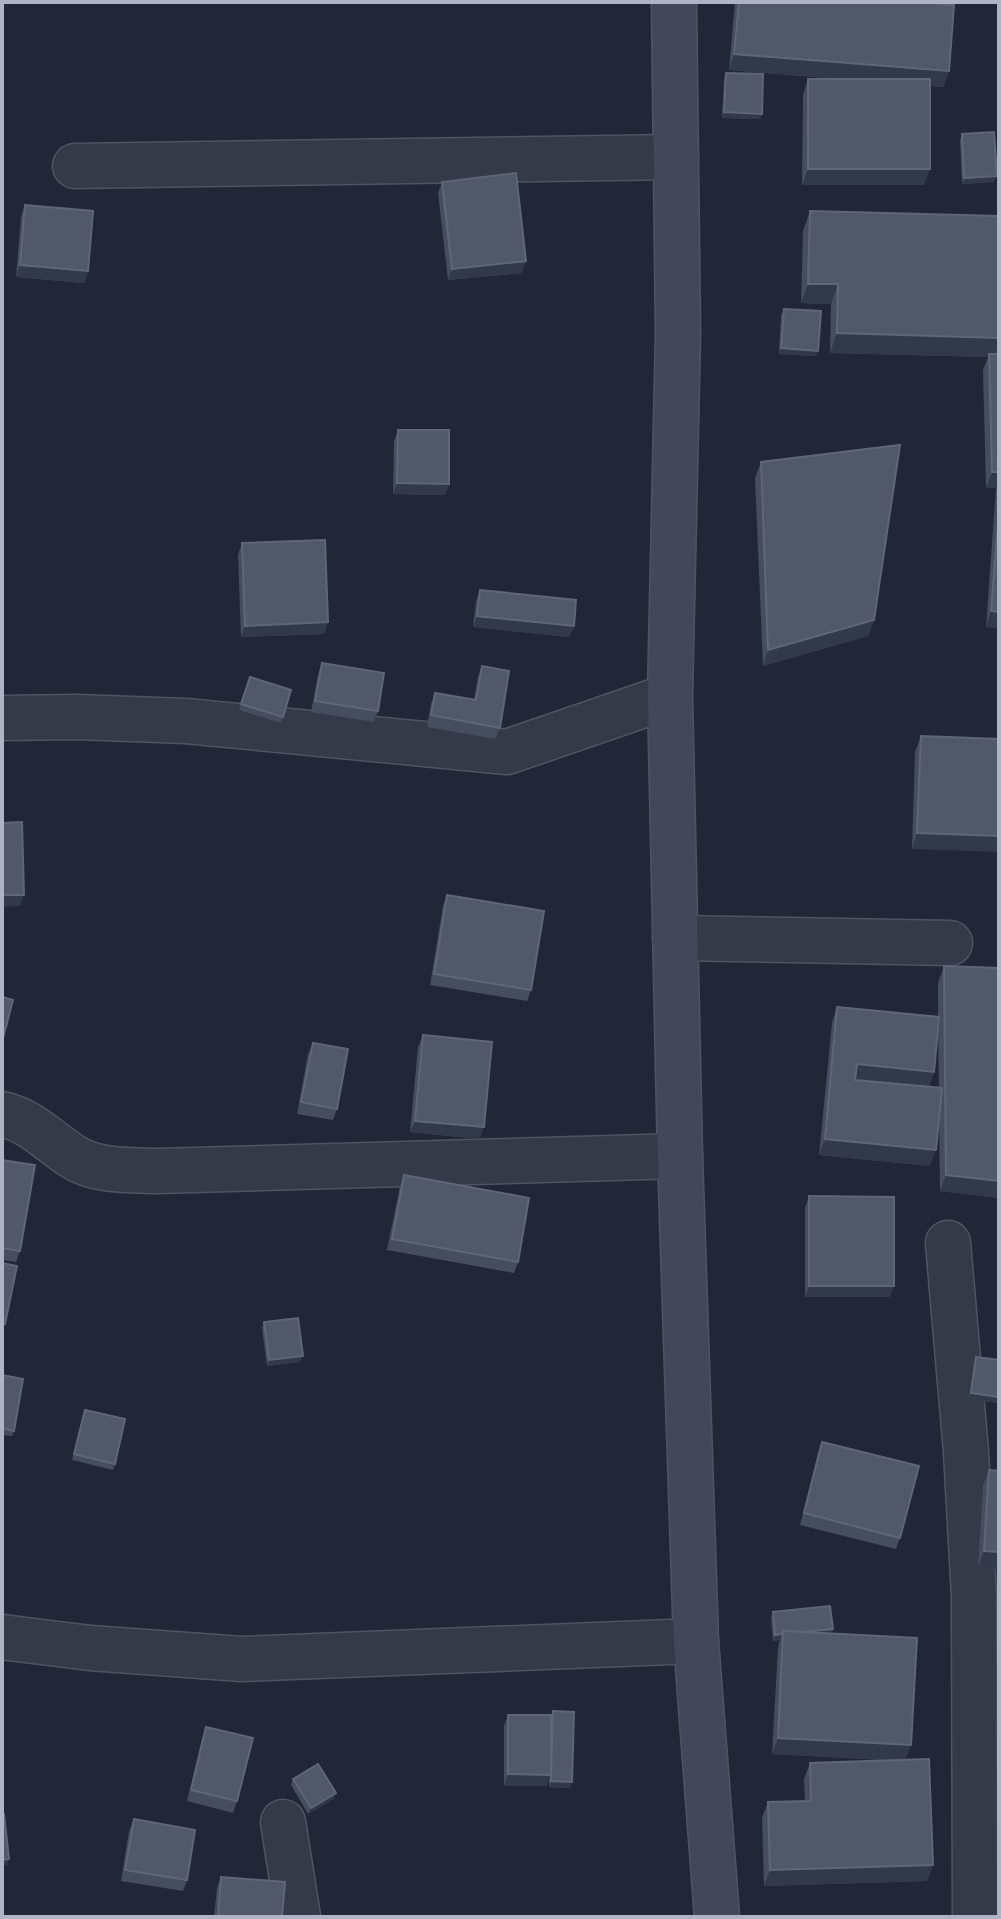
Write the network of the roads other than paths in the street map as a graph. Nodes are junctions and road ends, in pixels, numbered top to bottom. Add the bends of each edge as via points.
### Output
1 (674, 2) edge
2 (676, 157) junction
3 (75, 166) dead end
4 (670, 696) junction
5 (2, 718) edge
6 (675, 938) junction
7 (950, 943) dead end
8 (2, 1114) edge
9 (680, 1156) junction
10 (948, 1243) dead end
11 (986, 1596) edge
12 (2, 1637) edge
13 (696, 1641) junction
14 (283, 1822) dead end
15 (298, 1917) edge
16 (717, 1917) edge
17 (975, 1917) edge

1 - 2 main road
2 - 3 street
2 - 4 main road
4 - 5 street via 507,752 186,721
4 - 6 main road
6 - 7 street
6 - 9 main road
8 - 9 street via 29,1124 75,1158 109,1169
9 - 13 main road
10 - 11 street via 966,1452
11 - 17 street
12 - 13 street via 242,1659
13 - 16 main road
14 - 15 street

